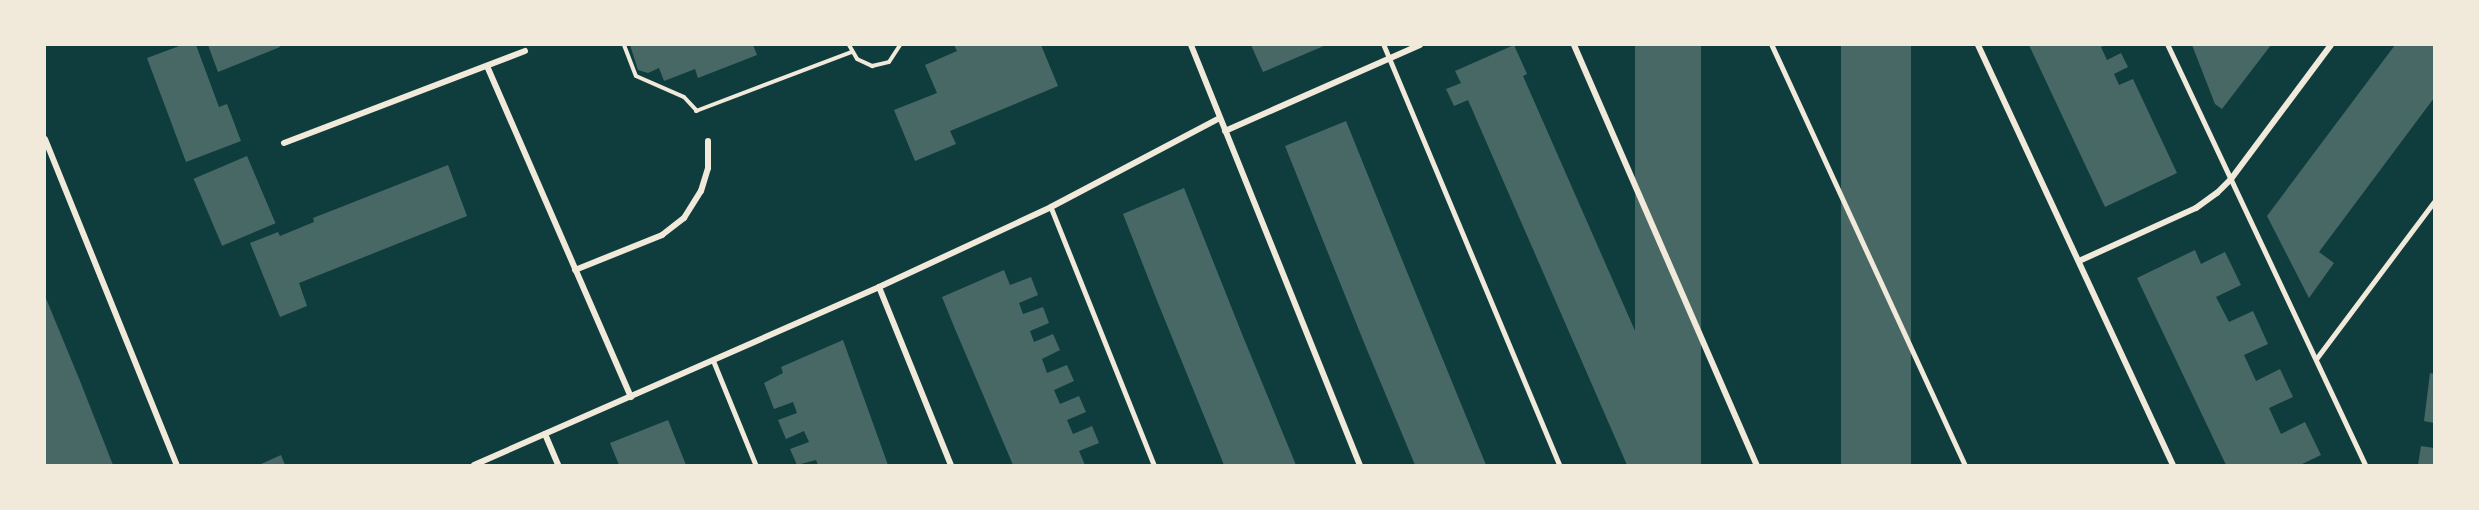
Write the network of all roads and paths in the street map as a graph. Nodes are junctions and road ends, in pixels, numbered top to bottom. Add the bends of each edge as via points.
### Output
1 (624, 45) edge
2 (849, 45) edge
3 (900, 45) edge
4 (1191, 45) edge
5 (1384, 45) edge
6 (1420, 45) edge
7 (1574, 45) edge
8 (1772, 45) edge
9 (1978, 45) edge
10 (2168, 45) edge
11 (2331, 45) edge
12 (525, 51) dead end
13 (851, 52) junction
14 (1390, 58) junction
15 (487, 66) junction
16 (696, 111) junction
17 (1220, 118) junction
18 (1225, 131) junction
19 (45, 139) edge
20 (708, 141) joint
21 (284, 143) dead end
22 (2231, 179) junction
23 (2434, 202) edge
24 (1051, 207) junction
25 (2079, 261) junction
26 (575, 270) junction
27 (879, 287) junction
28 (2316, 359) junction
29 (714, 362) junction
30 (630, 397) junction
31 (545, 434) junction
32 (177, 465) edge
33 (474, 465) edge
34 (558, 465) edge
35 (756, 465) edge
36 (951, 465) edge
37 (1154, 465) edge
38 (1360, 465) edge
39 (1560, 465) edge
40 (1757, 465) edge
41 (1965, 465) edge
42 (2173, 465) edge
43 (2366, 465) edge

1 - 16 path via 636,76 684,97
2 - 13 path
3 - 13 path via 896,57 881,66 864,64
4 - 17 street
5 - 14 lane
6 - 14 street
7 - 40 street
8 - 41 lane
9 - 25 street
10 - 22 lane
11 - 22 street
12 - 15 street
13 - 16 path
14 - 18 street
14 - 39 lane
15 - 21 street
15 - 26 street
16 - 20 path
17 - 18 street
17 - 24 street
18 - 38 street
19 - 32 street
20 - 26 street via 708,168 701,191 684,218 662,235
22 - 25 street via 2196,208
22 - 28 lane
23 - 28 lane
24 - 27 street
24 - 37 lane
25 - 42 street
26 - 30 street
27 - 29 street
27 - 36 street
28 - 43 lane
29 - 30 street
29 - 35 lane
30 - 31 street
31 - 33 street
31 - 34 street

